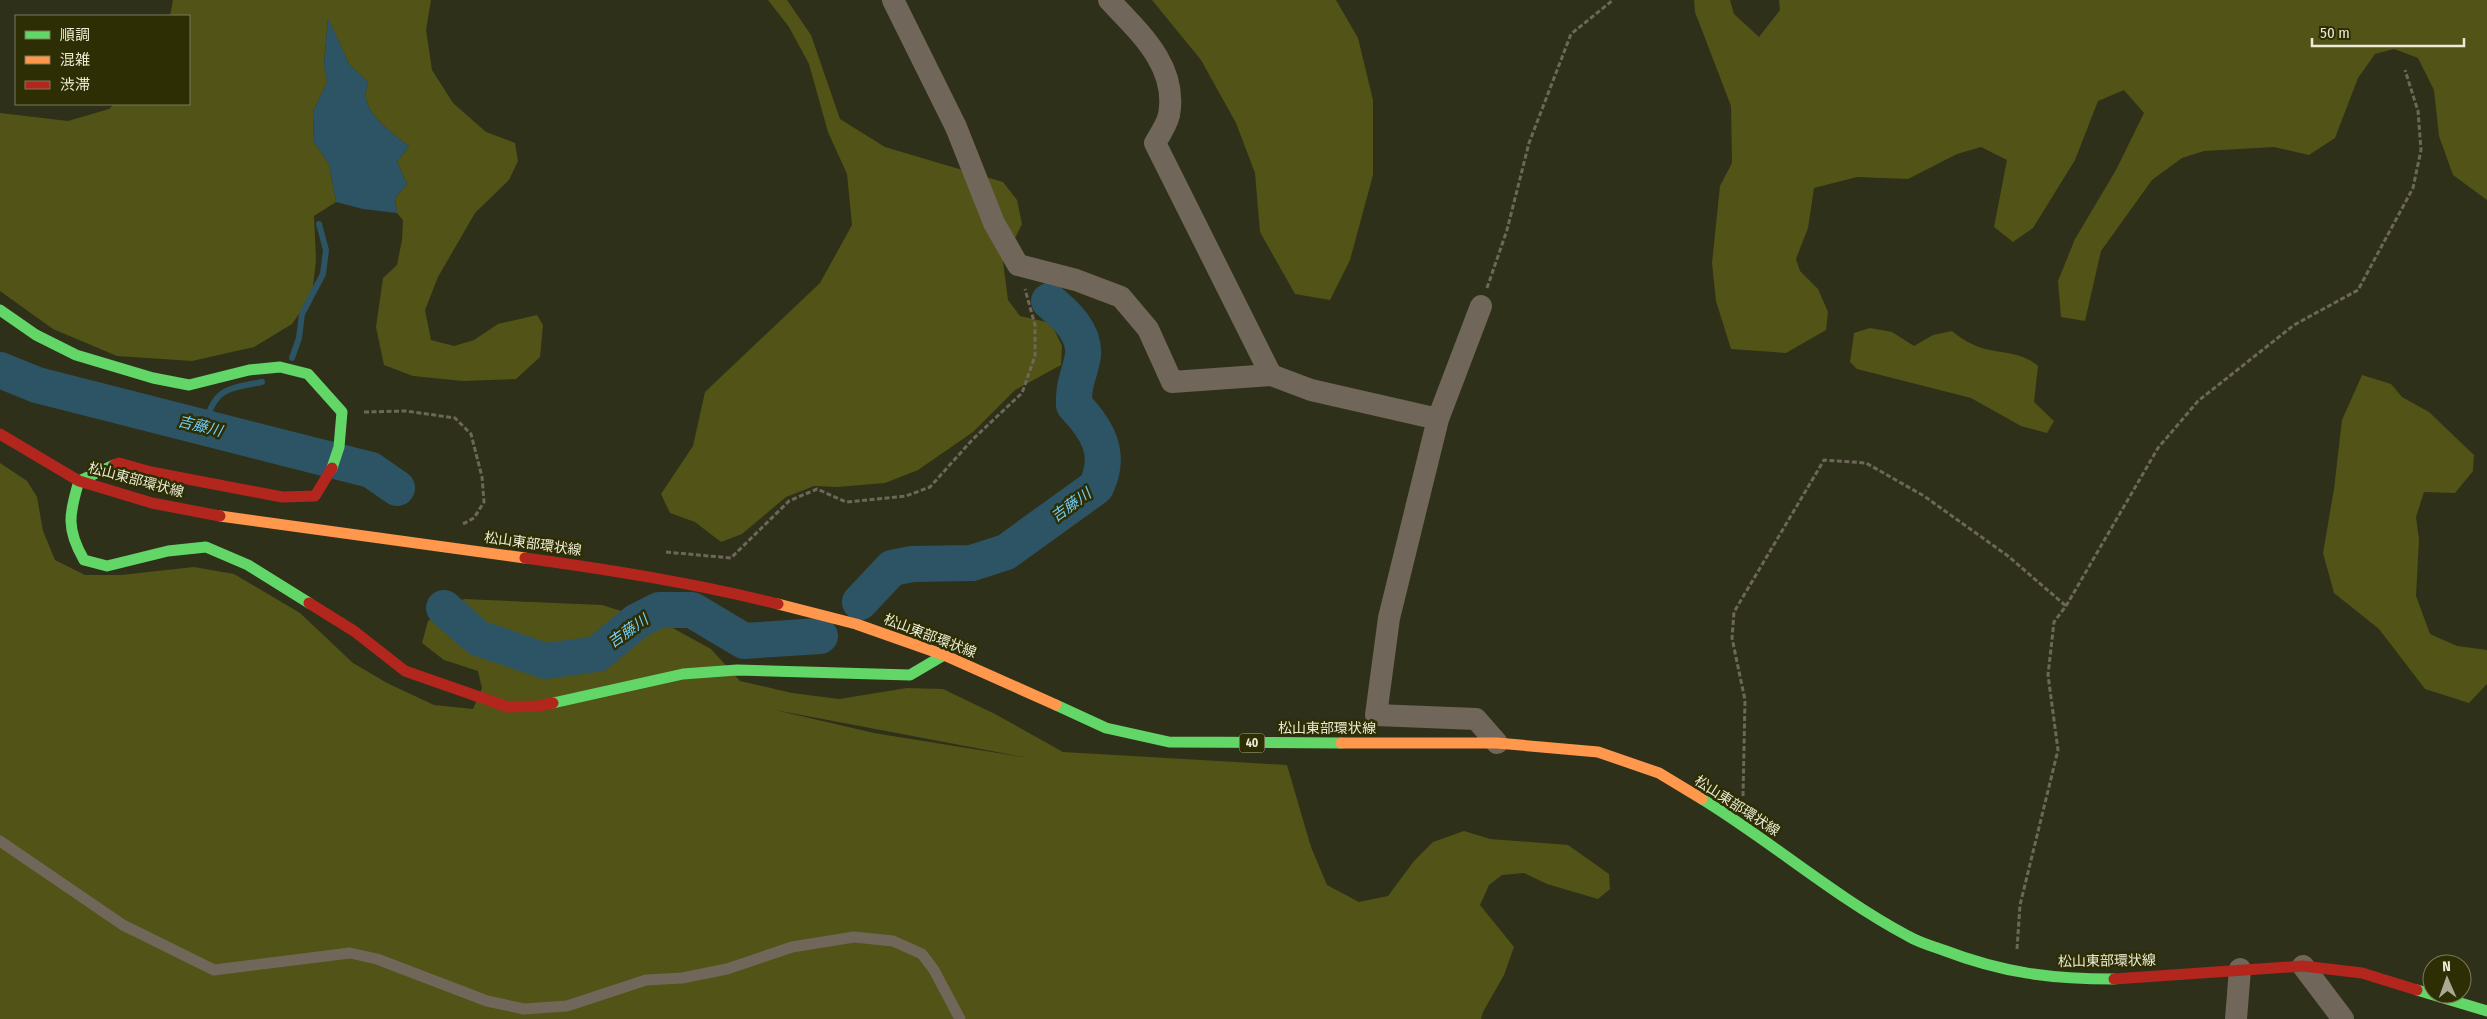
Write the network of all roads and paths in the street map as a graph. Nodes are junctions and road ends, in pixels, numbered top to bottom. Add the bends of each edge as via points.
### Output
1 (892, 0) edge
2 (1109, 0) edge
3 (1613, 0) edge
4 (2405, 70) dead end
5 (1018, 265) junction
6 (1481, 306) joint
7 (0, 310) edge
8 (1271, 375) junction
9 (342, 412) junction
10 (1438, 419) junction
11 (0, 434) edge
12 (79, 481) junction
13 (474, 518) dead end
14 (662, 552) dead end
15 (2066, 606) junction
16 (944, 656) junction
17 (1497, 743) junction
18 (1740, 823) junction
19 (0, 841) edge
20 (2303, 966) junction
21 (2240, 969) junction
22 (2016, 972) junction
23 (2487, 1010) edge
24 (960, 1019) edge
25 (2236, 1019) edge
26 (2343, 1019) edge

1 - 5 street via 956,127 994,223
2 - 8 street via 1137,28 1166,71 1169,116 1155,143
3 - 6 path via 1571,34 1529,143 1507,230
4 - 15 path via 2418,111 2421,150 2413,188 2358,290 2294,325 2198,401 2158,448
5 - 8 street via 1076,280 1121,297 1148,329 1172,382
5 - 14 path via 1035,325 1035,356 1022,393 930,487 906,496 846,502 817,489 789,501 731,558
6 - 10 street
7 - 9 main road via 36,335 76,354 153,378 189,385 248,370 280,367 308,374
8 - 10 street via 1311,390
9 - 12 main road via 342,440 330,476 316,496 282,496 119,463
9 - 13 path via 406,411 455,418 471,434 482,477 484,502
10 - 17 street via 1389,618 1376,715 1476,719
11 - 12 main road, 松山東部環状線 / 40
12 - 16 main road, 松山東部環状線 / 40 via 152,503 202,512 661,578 722,590 856,624
12 - 16 main road via 69,513 71,538 84,560 107,566 168,551 206,547 248,565 354,631 405,671 508,707 538,706 683,674 738,670 910,675
15 - 18 path via 2008,556 1924,496 1866,463 1824,460 1734,612 1732,638 1745,700
15 - 22 path via 2054,622 2048,674 2058,750 2020,905
16 - 17 main road, 松山東部環状線 / 40 via 1106,728 1169,742
17 - 18 main road, 松山東部環状線 / 40 via 1598,752 1659,773
18 - 22 main road, 松山東部環状線 / 40 via 1855,904 1909,937 1964,958
19 - 24 lane via 123,925 214,970 350,953 377,959 488,1001 524,1009 567,1006 646,980 727,970 792,947 854,937 893,941 922,954
20 - 21 main road, 松山東部環状線 / 40
20 - 23 main road, 松山東部環状線 / 40 via 2362,973
20 - 26 street
21 - 22 main road, 松山東部環状線 / 40 via 2119,979 2063,979
21 - 25 street

